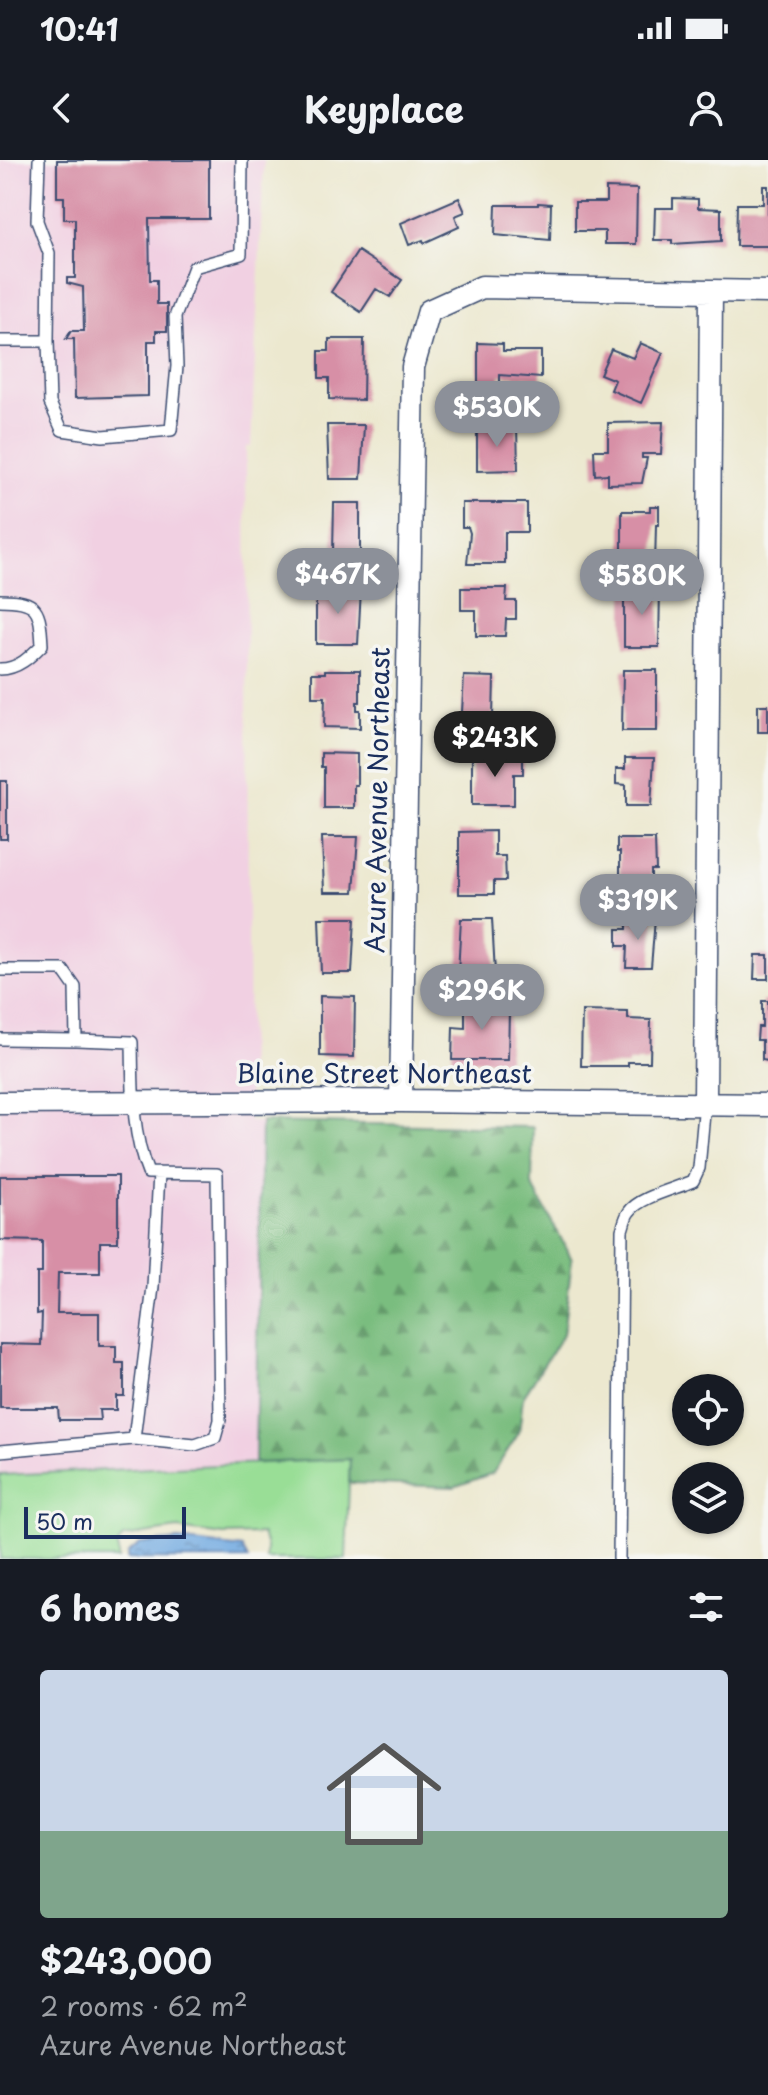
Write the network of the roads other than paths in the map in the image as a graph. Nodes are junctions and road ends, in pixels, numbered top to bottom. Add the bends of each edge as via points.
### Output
1 (39, 160) edge
2 (242, 160) edge
3 (711, 291) junction
4 (768, 292) edge
5 (0, 341) edge
6 (48, 341) junction
7 (0, 600) edge
8 (0, 669) edge
9 (0, 970) edge
10 (0, 1039) edge
11 (76, 1040) junction
12 (401, 1101) junction
13 (133, 1102) junction
14 (705, 1102) junction
15 (0, 1103) edge
16 (768, 1105) edge
17 (159, 1173) junction
18 (134, 1439) junction
19 (0, 1451) edge
20 (619, 1559) edge

1 - 6 lane via 37,221 49,253
2 - 6 lane via 241,254 194,267 175,317 171,430 103,436 62,430 50,403
3 - 4 street
3 - 12 street, Azure Avenue Northeast via 482,287 429,311 413,367
3 - 14 street
5 - 6 lane
7 - 8 lane via 33,606 41,617 42,645 28,660
9 - 11 lane via 63,970 75,987
10 - 11 lane
11 - 13 lane via 132,1042
12 - 13 street, Blaine Street Northeast
12 - 14 street, Blaine Street Northeast
13 - 15 street, Blaine Street Northeast
13 - 17 lane via 139,1151 148,1173
14 - 16 street, Blaine Street Northeast
14 - 20 lane via 693,1181 642,1199 628,1212 622,1230
17 - 18 lane via 153,1287
17 - 18 lane via 217,1174 220,1420 215,1438 195,1445
18 - 19 lane

